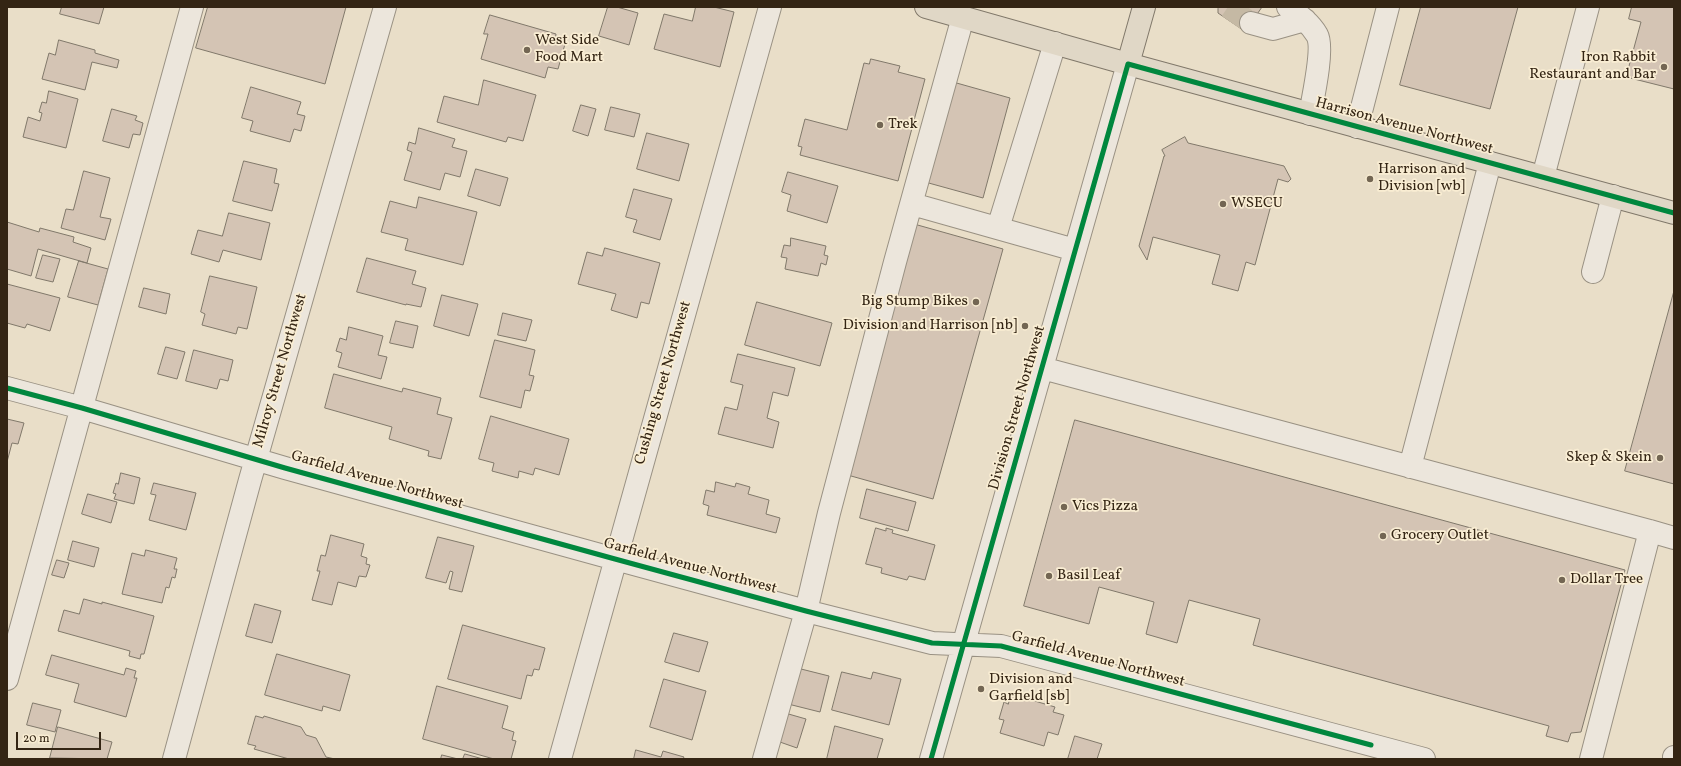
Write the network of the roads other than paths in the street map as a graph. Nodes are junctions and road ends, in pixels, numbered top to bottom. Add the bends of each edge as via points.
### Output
1 (192, 7) edge
2 (386, 7) edge
3 (770, 7) edge
4 (926, 7) edge
5 (1144, 7) edge
6 (1388, 7) edge
7 (1588, 7) edge
8 (1297, 13) edge
9 (962, 17) junction
10 (1251, 23) tunnel mouth
11 (1055, 43) junction
12 (1128, 64) junction
13 (1310, 114) junction
14 (1357, 127) junction
15 (1490, 163) junction
16 (1543, 177) junction
17 (1613, 196) junction
18 (912, 204) junction
19 (1674, 213) edge
20 (998, 228) junction
21 (1075, 250) junction
22 (1593, 272) dead end
23 (1042, 368) junction
24 (7, 388) edge
25 (82, 408) junction
26 (255, 460) junction
27 (1410, 466) junction
28 (1650, 531) junction
29 (1674, 538) edge
30 (615, 559) junction
31 (806, 610) junction
32 (964, 644) junction
33 (7, 679) edge
34 (174, 759) edge
35 (560, 759) edge
36 (764, 759) edge
37 (931, 759) edge
38 (1424, 759) edge
39 (1591, 759) edge

1 - 25 street
2 - 26 street, Milroy Street Northwest
3 - 30 street, Cushing Street Northwest
4 - 9 main road, Harrison Avenue Northwest
5 - 12 main road, Division Street Northwest
6 - 14 street
7 - 16 street
8 - 10 street via 1273,28
8 - 13 street via 1318,36 1319,60
9 - 11 main road, Harrison Avenue Northwest
9 - 18 street
11 - 12 main road, Harrison Avenue Northwest
11 - 20 street
12 - 13 main road, Harrison Avenue Northwest
12 - 21 street, Division Street Northwest
13 - 14 main road, Harrison Avenue Northwest
14 - 15 main road, Harrison Avenue Northwest
15 - 16 main road, Harrison Avenue Northwest
15 - 27 street
16 - 17 main road, Harrison Avenue Northwest
17 - 19 main road, Harrison Avenue Northwest
17 - 22 street
18 - 20 street
18 - 31 street via 829,513
20 - 21 street
21 - 23 street, Division Street Northwest
23 - 27 street
23 - 32 street, Division Street Northwest
24 - 25 street, Garfield Avenue Northwest
25 - 26 street, Garfield Avenue Northwest
25 - 33 street
26 - 30 street, Garfield Avenue Northwest
26 - 34 street, Milroy Street Northwest
27 - 28 street
28 - 29 street
28 - 39 street
30 - 31 street, Garfield Avenue Northwest
30 - 35 street, Cushing Street Northwest
31 - 32 street, Garfield Avenue Northwest via 932,643
31 - 36 street
32 - 37 street, Division Street Northwest
32 - 38 street, Garfield Avenue Northwest via 1001,646

